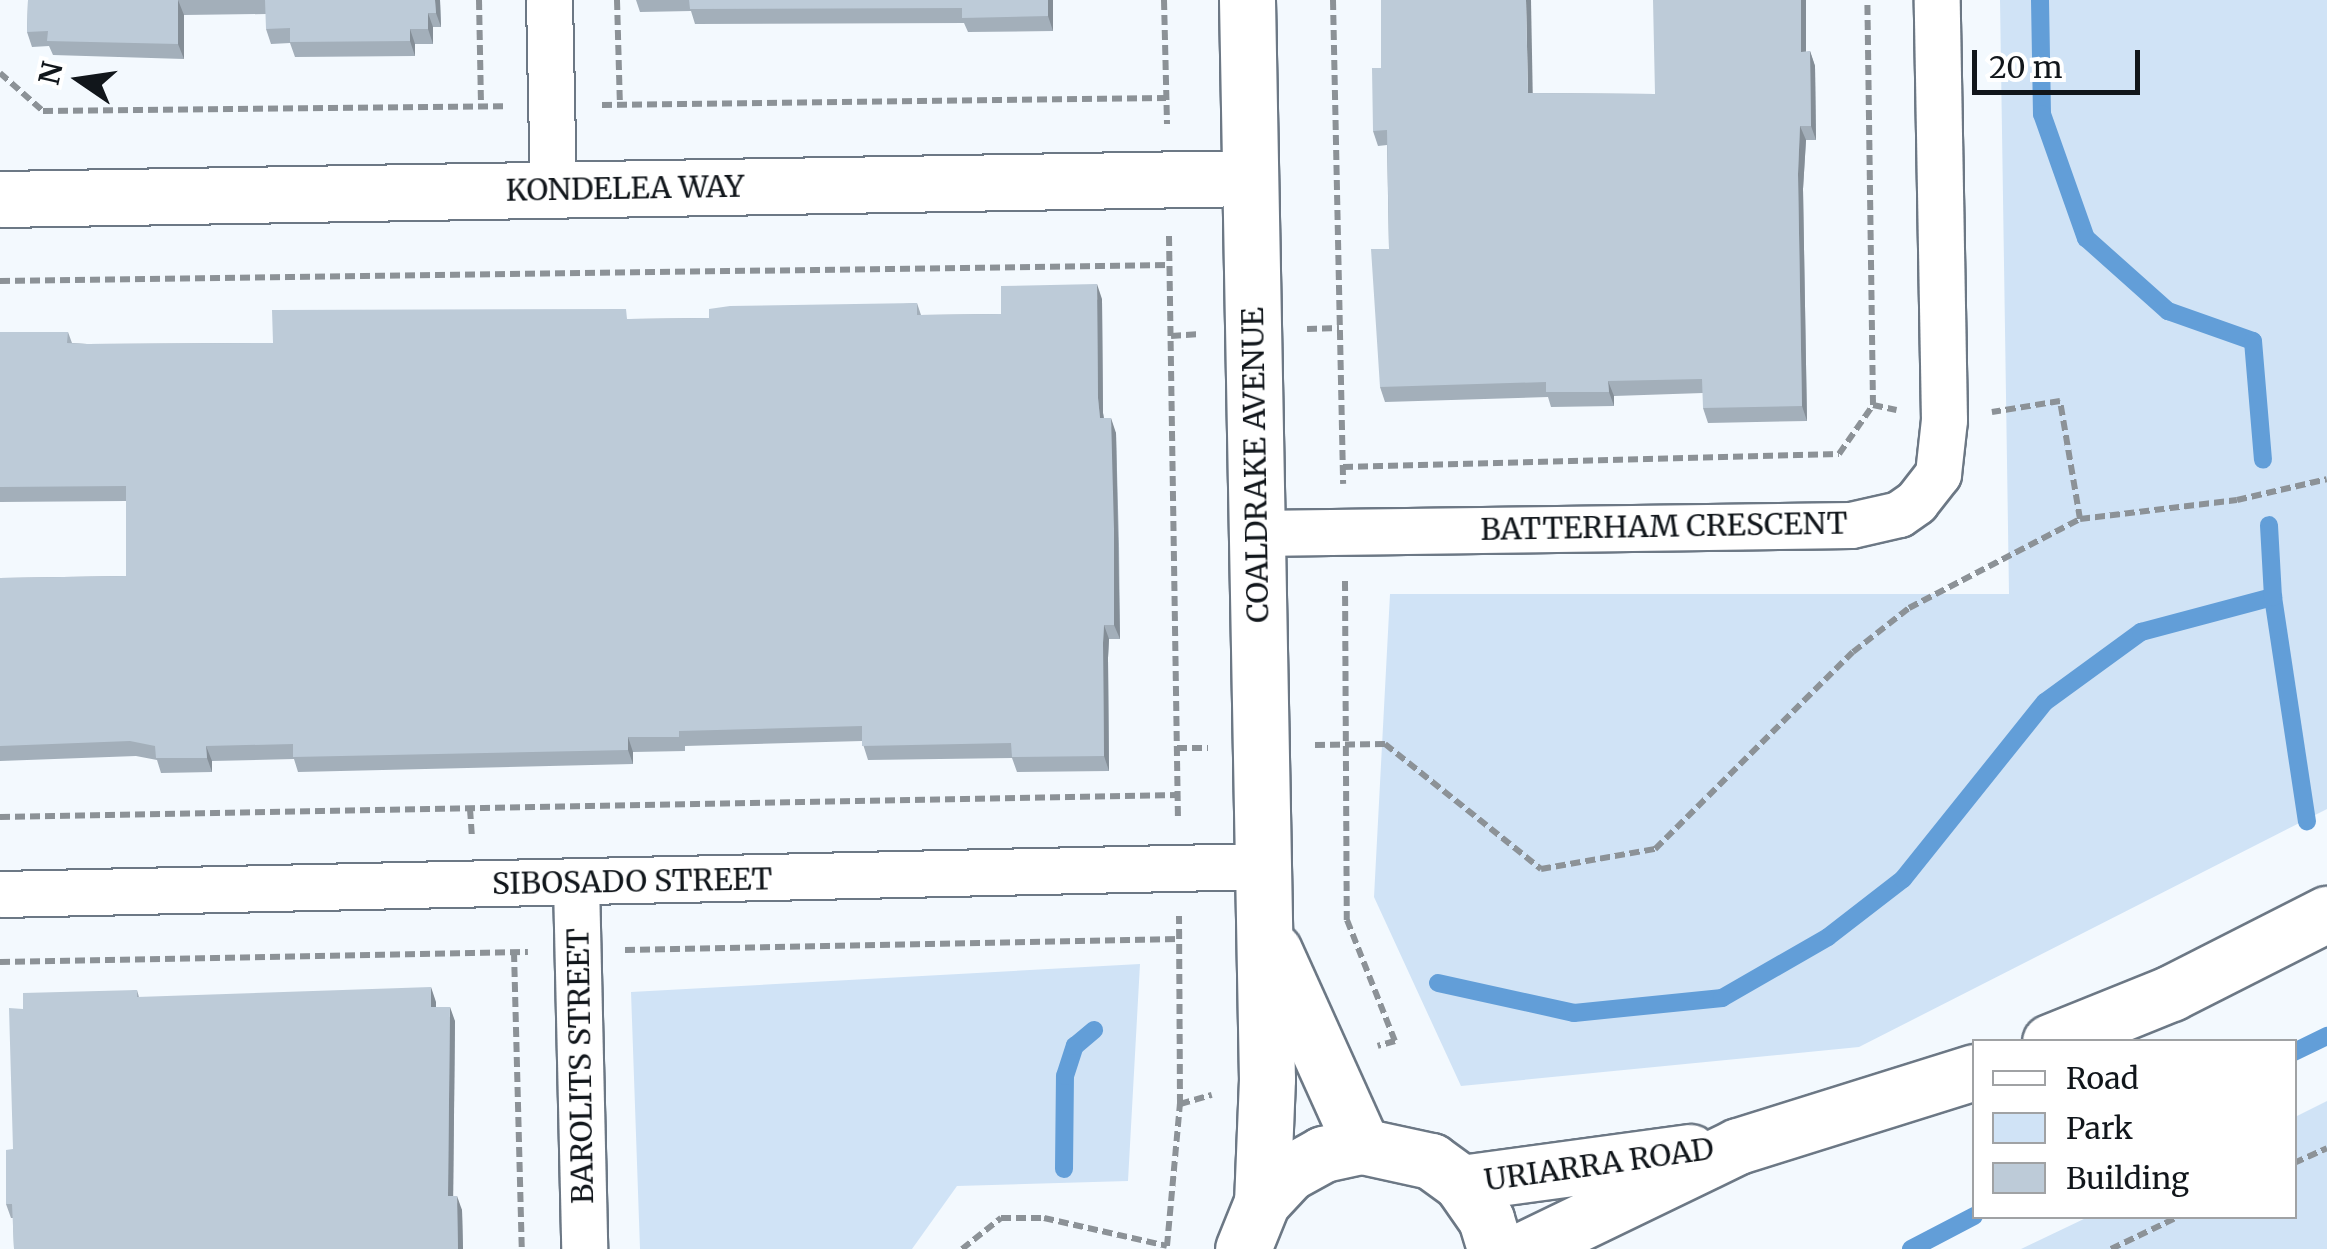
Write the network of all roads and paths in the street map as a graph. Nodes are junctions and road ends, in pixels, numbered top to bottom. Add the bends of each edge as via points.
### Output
1 (479, 0) edge
2 (549, 0) edge
3 (617, 0) edge
4 (1164, 0) edge
5 (1247, 0) edge
6 (1334, 0) edge
7 (1867, 0) edge
8 (1937, 0) edge
9 (0, 73) edge
10 (620, 104) dead end
11 (481, 106) dead end
12 (43, 112) dead end
13 (1250, 178) junction
14 (1168, 179) junction
15 (552, 190) junction
16 (0, 199) edge
17 (1169, 265) junction
18 (0, 281) edge
19 (1944, 420) junction
20 (1343, 467) junction
21 (2327, 479) edge
22 (2080, 520) junction
23 (1344, 532) junction
24 (1256, 533) junction
25 (1385, 744) dead end
26 (1178, 795) junction
27 (0, 817) edge
28 (1263, 866) junction
29 (1179, 867) junction
30 (576, 884) junction
31 (0, 894) edge
32 (2327, 914) edge
33 (1264, 930) junction
34 (514, 952) dead end
35 (2057, 1039) edge
36 (1396, 1041) dead end
37 (1972, 1073) edge
38 (1362, 1146) junction
39 (1738, 1146) junction
40 (2327, 1148) edge
41 (2297, 1162) edge
42 (1460, 1183) junction
43 (2174, 1219) edge
44 (1253, 1225) edge
45 (1167, 1247) edge
46 (522, 1249) edge
47 (584, 1249) edge
48 (962, 1249) edge
49 (1494, 1249) edge
50 (1525, 1249) edge
51 (2111, 1249) edge

1 - 11 path
2 - 15 street
3 - 10 path
4 - 14 path
5 - 13 street, COALDRAKE AVENUE
6 - 20 path
7 - 20 path via 1873,405 1839,454
8 - 19 street, BATTERHAM CRESCENT
9 - 12 path
13 - 14 street, KONDELEA WAY
13 - 24 street, COALDRAKE AVENUE
14 - 15 street, KONDELEA WAY
14 - 17 path
15 - 16 street, KONDELEA WAY
17 - 18 path
17 - 26 path
19 - 22 path via 2060,401
19 - 23 street, BATTERHAM CRESCENT via 1938,474 1916,502 1899,514 1851,525
20 - 23 path
21 - 22 path via 2237,500
22 - 25 path via 1909,608 1852,652 1655,849 1542,869
23 - 24 street, BATTERHAM CRESCENT
23 - 36 path via 1348,920
24 - 28 street, COALDRAKE AVENUE
26 - 27 path
26 - 29 path
28 - 29 street, SIBOSADO STREET
28 - 33 street, COALDRAKE AVENUE
29 - 30 street, SIBOSADO STREET
29 - 45 path via 1180,1104
30 - 31 street, SIBOSADO STREET
30 - 47 street, BAROLITS STREET
32 - 35 street via 2171,993
33 - 38 street, COALDRAKE AVENUE
33 - 44 street, COALDRAKE AVENUE
34 - 46 path
37 - 39 street, URIARRA ROAD
38 - 42 street via 1414,1155
38 - 44 street via 1323,1154 1289,1174
39 - 42 street, URIARRA ROAD
39 - 50 street, URIARRA ROAD
40 - 41 path
42 - 49 street via 1486,1219
43 - 51 path
45 - 48 path via 1044,1218 1001,1218

